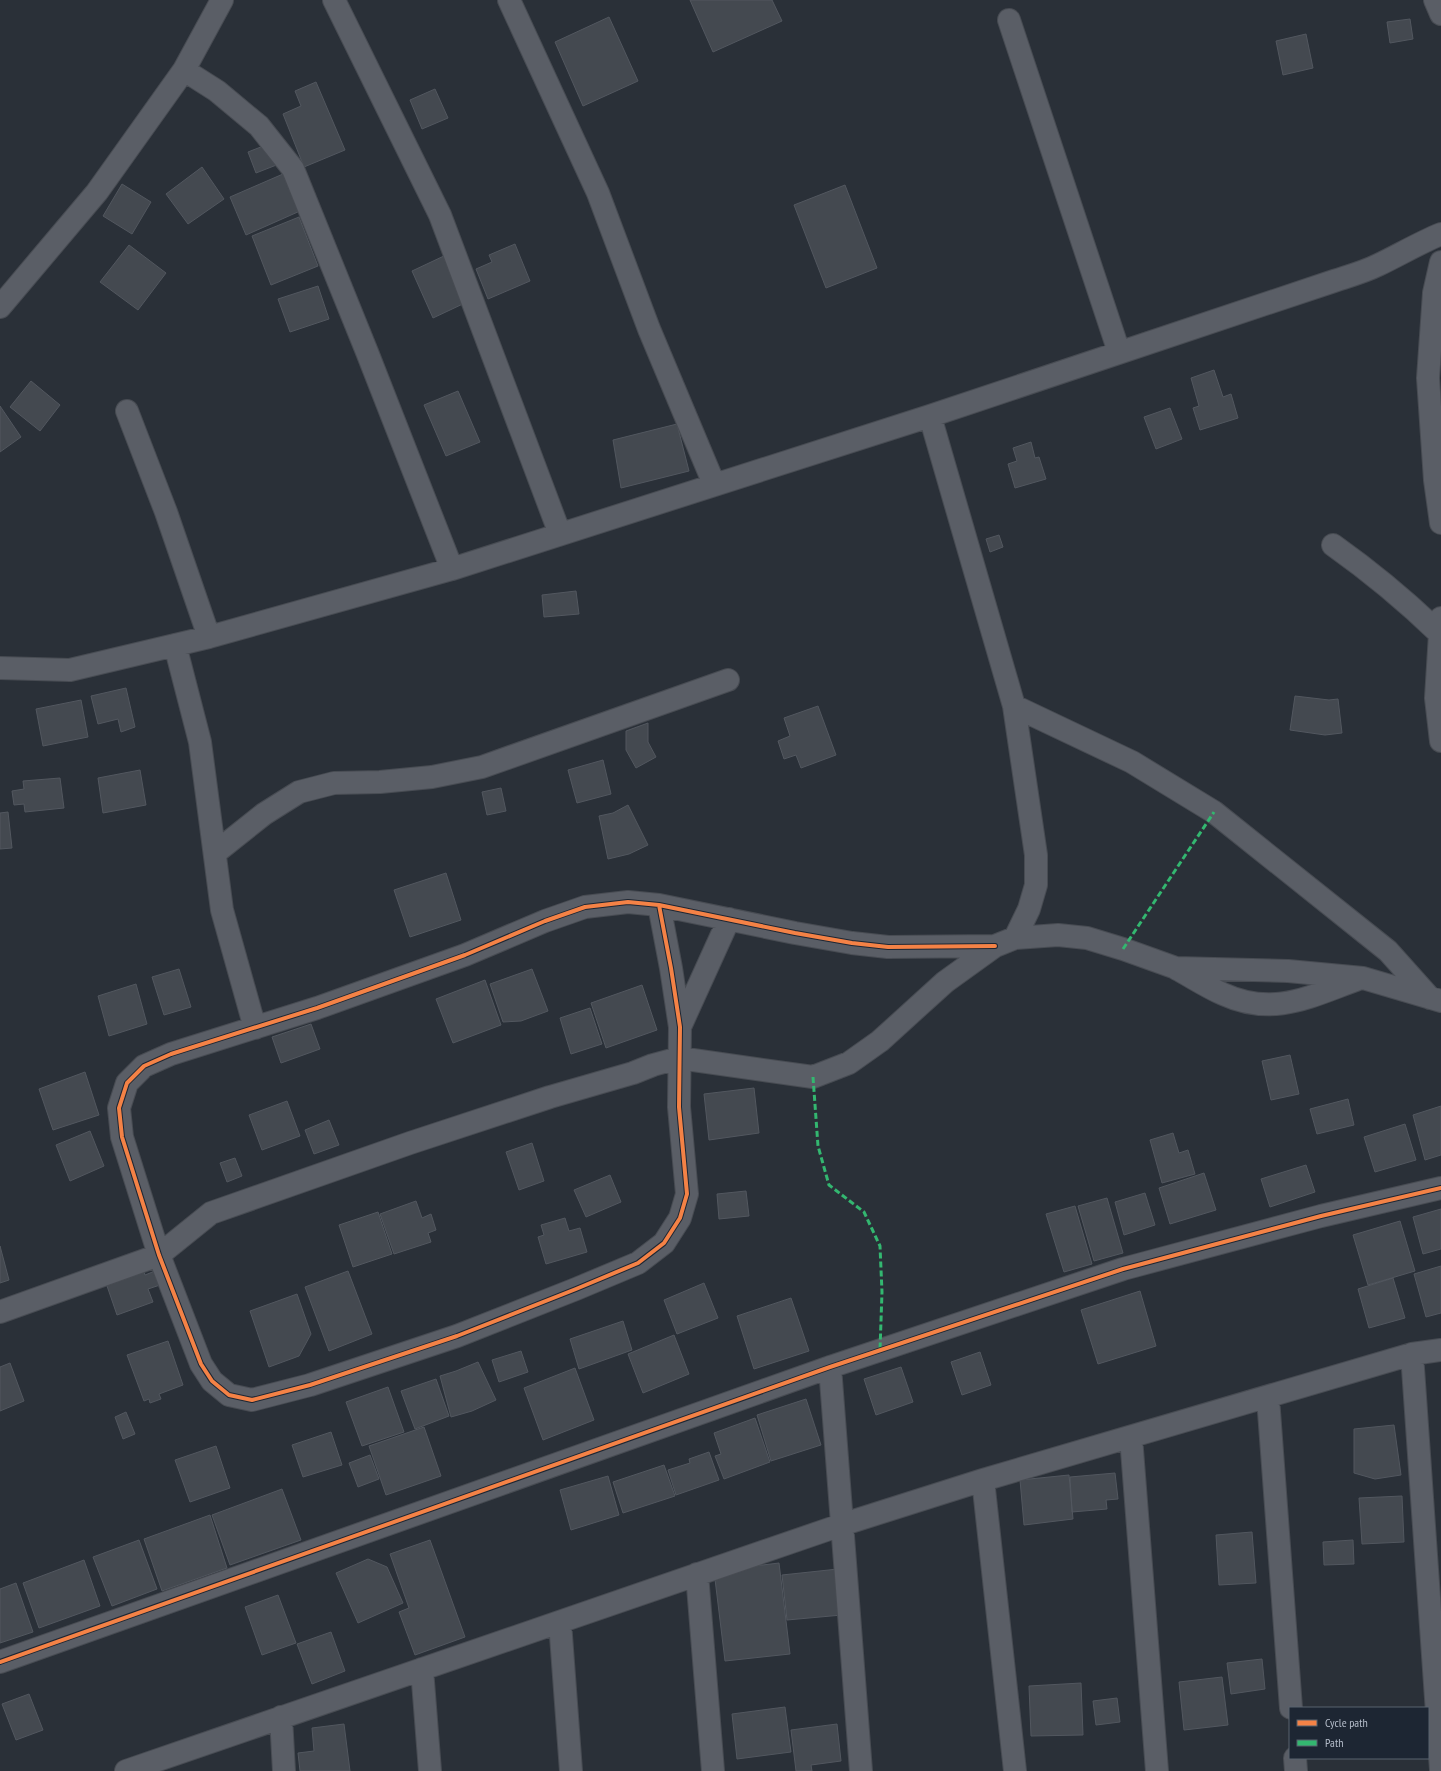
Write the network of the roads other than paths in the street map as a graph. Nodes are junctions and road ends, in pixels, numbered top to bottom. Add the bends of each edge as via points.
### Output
1 (222, 0) edge
2 (334, 0) edge
3 (509, 0) edge
4 (1435, 0) edge
5 (1441, 14) edge
6 (1009, 20) dead end
7 (184, 70) junction
8 (1441, 234) edge
9 (1441, 262) edge
10 (0, 307) edge
11 (1120, 352) junction
12 (127, 412) dead end
13 (930, 416) junction
14 (714, 484) junction
15 (1441, 523) edge
16 (560, 534) junction
17 (1333, 545) dead end
18 (452, 569) junction
19 (1440, 624) edge
20 (209, 638) junction
21 (175, 646) junction
22 (0, 668) edge
23 (728, 680) dead end
24 (1014, 706) junction
25 (1441, 741) edge
26 (215, 853) junction
27 (659, 905) junction
28 (729, 919) junction
29 (1015, 938) junction
30 (995, 946) junction
31 (1176, 968) junction
32 (1363, 978) junction
33 (1435, 999) edge
34 (680, 1027) junction
35 (255, 1028) junction
36 (679, 1058) junction
37 (1441, 1188) edge
38 (159, 1255) junction
39 (0, 1312) edge
40 (1441, 1350) edge
41 (1412, 1354) junction
42 (830, 1367) junction
43 (1268, 1398) junction
44 (1131, 1437) junction
45 (983, 1480) junction
46 (841, 1525) junction
47 (697, 1574) junction
48 (560, 1622) junction
49 (0, 1662) edge
50 (422, 1669) junction
51 (1291, 1707) edge
52 (281, 1718) junction
53 (1295, 1759) edge
54 (138, 1769) edge
55 (1441, 1770) edge
56 (284, 1771) edge
57 (430, 1771) edge
58 (571, 1771) edge
59 (713, 1771) edge
60 (861, 1771) edge
61 (1015, 1771) edge
62 (1157, 1771) edge
63 (1296, 1771) edge

1 - 7 street
2 - 16 street via 440,215
3 - 14 street via 598,193 649,329
4 - 5 street
6 - 11 street
7 - 10 street via 97,192
7 - 18 street via 217,91 259,126 293,169
8 - 11 street via 1376,266
9 - 15 street via 1434,293 1428,378 1435,480
11 - 13 street
12 - 20 street via 166,512
13 - 14 street
13 - 24 street
14 - 16 street
16 - 18 street
17 - 19 street via 1367,569 1416,610
18 - 20 street
19 - 25 street via 1436,698
20 - 21 street
21 - 22 street via 70,670
21 - 26 street via 200,742
23 - 26 street via 482,767 432,777 334,783 299,792 264,814
24 - 29 street via 1036,855 1036,885 1029,909
24 - 33 street via 1132,762 1214,812 1388,951
26 - 35 street via 222,910
27 - 28 street
27 - 34 street
27 - 35 street via 628,902 585,907 465,955
28 - 30 street via 795,933 888,947
28 - 34 street
29 - 30 street
29 - 31 street via 1058,935 1087,938
30 - 36 street via 945,982 880,1041 849,1063 813,1077
31 - 32 street via 1288,971
31 - 32 street via 1223,994 1255,1005 1280,1005
32 - 33 street
34 - 36 street
35 - 38 street via 171,1054 144,1066 127,1083 119,1108 122,1137
36 - 38 street via 528,1104 211,1213
36 - 38 street via 680,1127 687,1194 680,1218 664,1243 638,1263 457,1336 310,1385 252,1400 228,1395 212,1381 201,1364
37 - 42 street via 1320,1216 1124,1269
38 - 39 street
40 - 41 street
41 - 43 street
41 - 55 street
42 - 46 street
42 - 49 street
43 - 44 street
43 - 51 street
44 - 45 street
44 - 62 street
45 - 46 street
45 - 61 street
46 - 47 street
46 - 60 street
47 - 48 street
47 - 59 street
48 - 50 street
48 - 58 street
50 - 52 street
50 - 57 street
52 - 54 street
52 - 56 street
53 - 63 street

